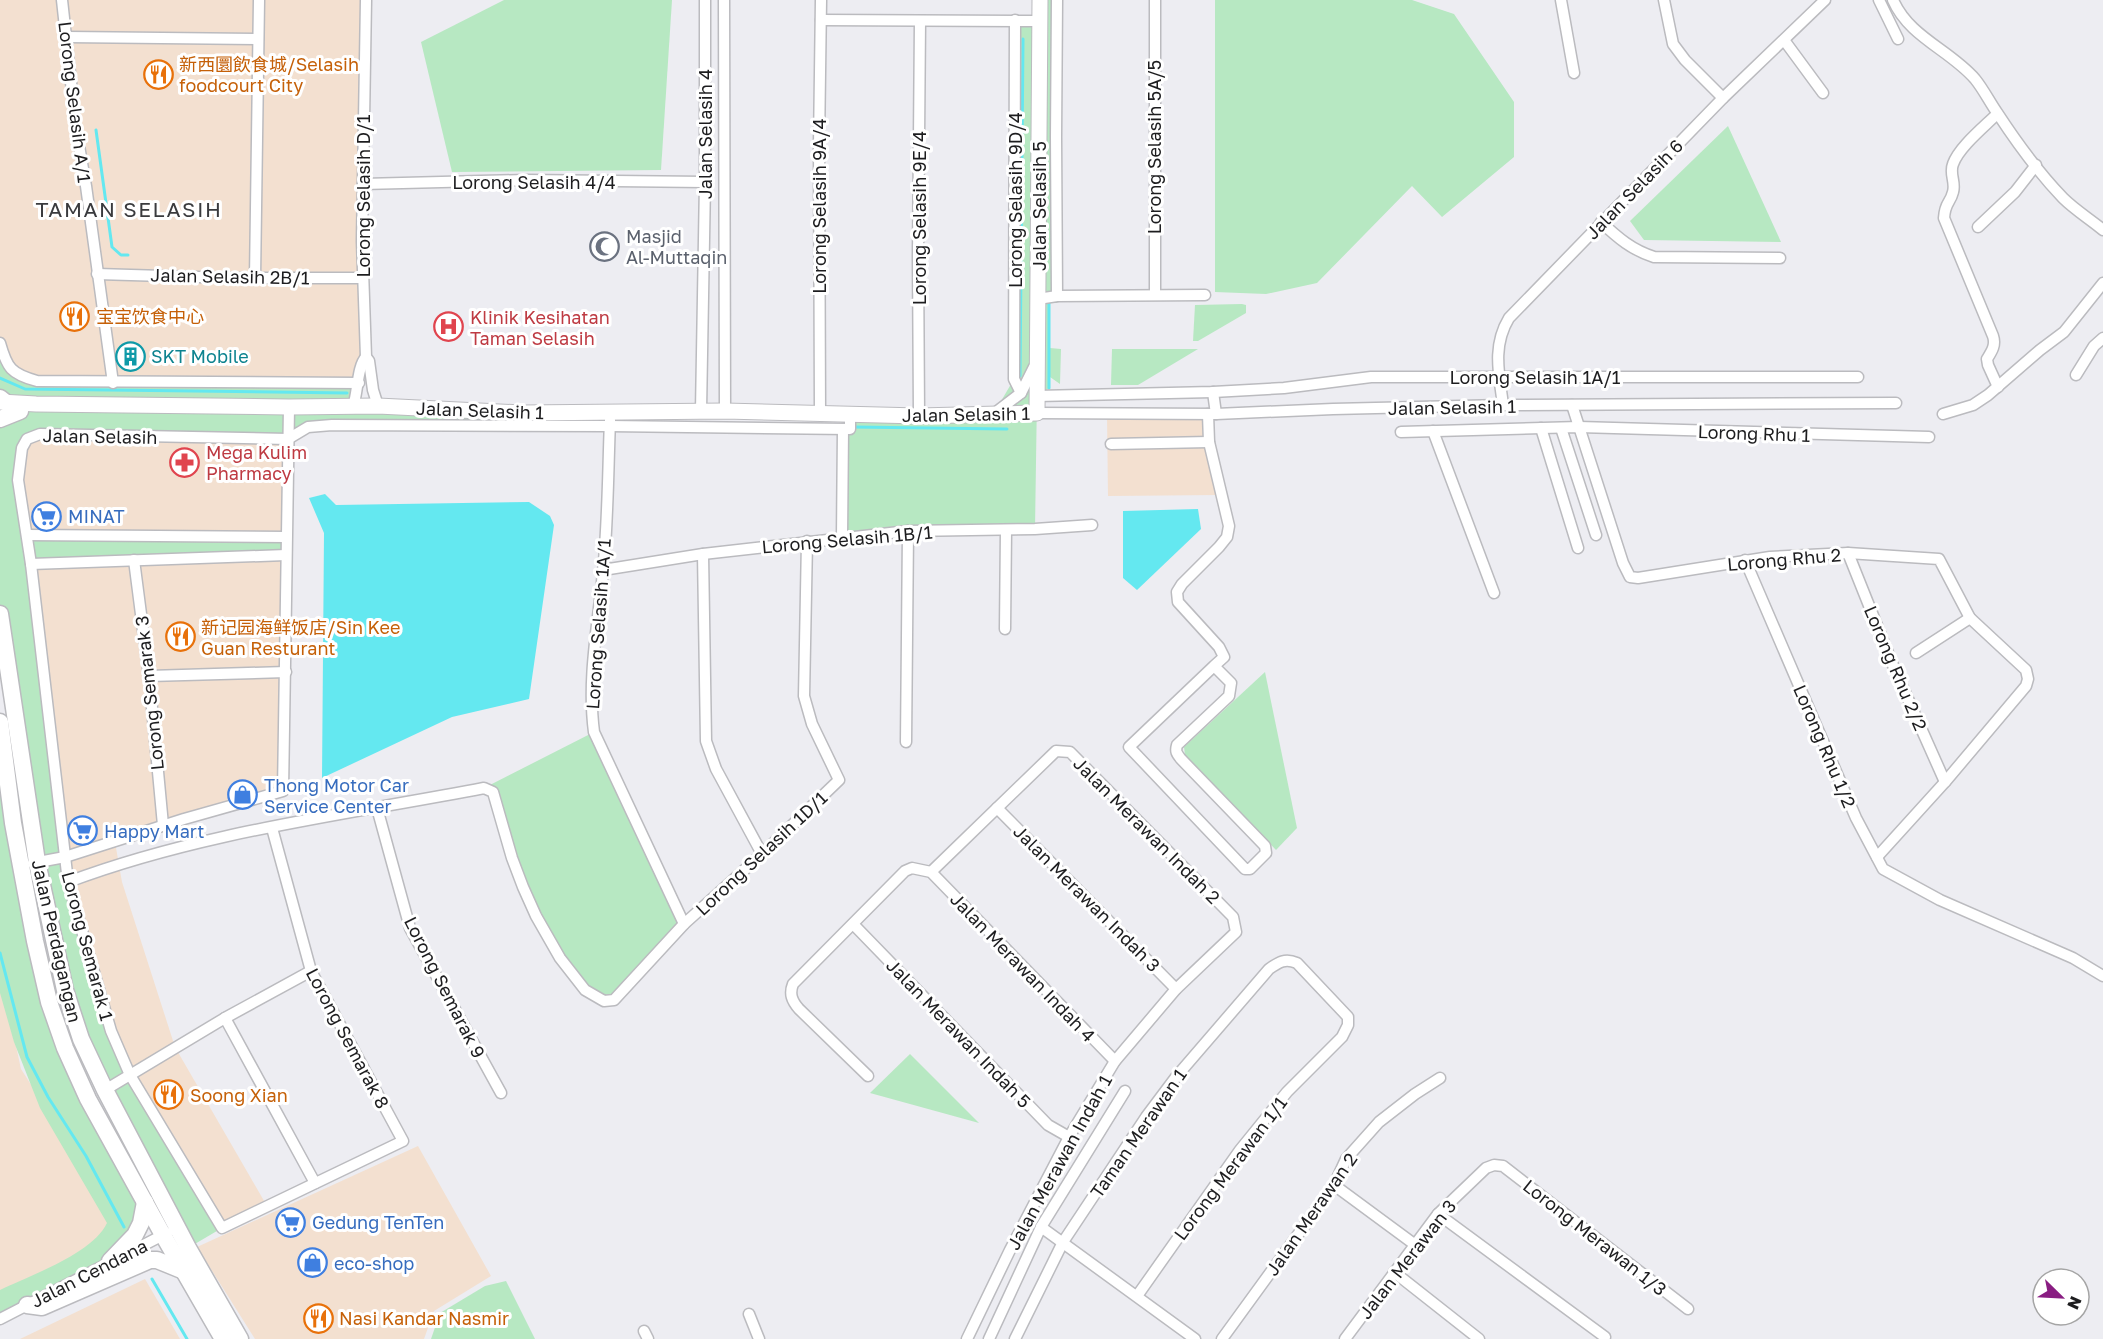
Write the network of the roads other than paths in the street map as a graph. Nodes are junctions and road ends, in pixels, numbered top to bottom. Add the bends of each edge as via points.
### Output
1 (62, 0) edge
2 (259, 0) edge
3 (366, 0) edge
4 (705, 0) edge
5 (724, 0) edge
6 (821, 0) edge
7 (1040, 0) edge
8 (1057, 0) edge
9 (1155, 0) edge
10 (1561, 0) edge
11 (1664, 0) edge
12 (1825, 0) edge
13 (1879, 0) edge
14 (1893, 0) edge
15 (821, 20) junction
16 (1016, 20) junction
17 (921, 21) junction
18 (1040, 21) junction
19 (67, 37) junction
20 (258, 39) junction
21 (1898, 39) dead end
22 (1784, 40) junction
23 (705, 60) junction
24 (724, 60) junction
25 (1574, 73) dead end
26 (1823, 93) dead end
27 (1723, 99) junction
28 (1997, 114) junction
29 (2036, 165) junction
30 (705, 182) junction
31 (363, 184) junction
32 (1601, 222) junction
33 (1978, 227) dead end
34 (2103, 230) edge
35 (1780, 258) dead end
36 (97, 274) junction
37 (255, 278) junction
38 (362, 278) junction
39 (2103, 283) edge
40 (1155, 294) junction
41 (1205, 295) dead end
42 (1057, 296) junction
43 (1038, 299) junction
44 (2103, 338) edge
45 (0, 343) edge
46 (366, 357) junction
47 (1037, 357) junction
48 (2076, 375) dead end
49 (1858, 376) dead end
50 (1499, 377) junction
51 (113, 383) junction
52 (358, 383) junction
53 (1998, 387) junction
54 (1213, 392) junction
55 (1021, 393) junction
56 (1037, 396) junction
57 (1, 403) edge
58 (1896, 403) dead end
59 (1503, 405) junction
60 (1572, 405) junction
61 (353, 406) junction
62 (378, 406) junction
63 (289, 407) junction
64 (28, 408) junction
65 (701, 411) junction
66 (725, 411) junction
67 (820, 412) junction
68 (850, 413) junction
69 (995, 413) junction
70 (1036, 413) junction
71 (1212, 414) junction
72 (1943, 414) dead end
73 (919, 416) junction
74 (610, 418) junction
75 (0, 419) edge
76 (1579, 427) junction
77 (1541, 428) junction
78 (1561, 428) junction
79 (843, 429) junction
80 (1433, 431) junction
81 (1401, 432) dead end
82 (1929, 437) dead end
83 (288, 439) junction
84 (1209, 442) junction
85 (1111, 444) dead end
86 (18, 480) joint
87 (1092, 525) dead end
88 (1006, 530) junction
89 (908, 531) junction
90 (27, 535) junction
91 (1596, 535) dead end
92 (286, 537) junction
93 (842, 537) junction
94 (807, 542) junction
95 (1578, 548) dead end
96 (1848, 553) junction
97 (703, 554) junction
98 (286, 555) junction
99 (134, 560) junction
100 (1745, 560) junction
101 (31, 564) junction
102 (603, 570) junction
103 (1494, 593) dead end
104 (0, 614) edge
105 (1970, 618) junction
106 (1005, 629) dead end
107 (1916, 653) dead end
108 (1214, 666) junction
109 (286, 672) junction
110 (149, 676) junction
111 (0, 722) edge
112 (906, 742) dead end
113 (1945, 782) junction
114 (377, 808) junction
115 (998, 808) junction
116 (6, 823) edge
117 (163, 825) junction
118 (272, 828) junction
119 (762, 854) junction
120 (64, 857) junction
121 (1876, 857) junction
122 (37, 862) junction
123 (20, 864) junction
124 (932, 872) junction
125 (68, 882) junction
126 (1233, 916) joint
127 (684, 924) junction
128 (853, 924) junction
129 (1297, 963) joint
130 (310, 971) junction
131 (2103, 976) edge
132 (1176, 989) junction
133 (225, 1018) junction
134 (1116, 1061) junction
135 (130, 1074) junction
136 (868, 1076) dead end
137 (1440, 1078) dead end
138 (105, 1090) junction
139 (1125, 1091) dead end
140 (501, 1093) dead end
141 (1069, 1137) junction
142 (1503, 1166) joint
143 (315, 1183) junction
144 (1334, 1185) junction
145 (145, 1202) junction
146 (1438, 1214) junction
147 (1041, 1227) junction
148 (170, 1231) junction
149 (1063, 1242) junction
150 (1414, 1244) junction
151 (110, 1261) junction
152 (184, 1271) junction
153 (1394, 1272) junction
154 (1137, 1296) junction
155 (27, 1305) junction
156 (1688, 1309) dead end
157 (749, 1314) dead end
158 (0, 1319) edge
159 (1605, 1337) dead end
160 (223, 1339) edge
161 (240, 1339) edge
162 (759, 1339) edge
163 (967, 1339) edge
164 (989, 1339) edge
165 (1015, 1339) edge
166 (1196, 1339) edge
167 (1222, 1339) edge
168 (1345, 1339) edge
169 (1479, 1339) edge

1 - 19 street, Lorong Selasih A/1
2 - 20 street
3 - 31 street, Lorong Selasih D/1
4 - 23 street, Jalan Selasih 4
5 - 24 street
6 - 15 street, Lorong Selasih 9A/4
7 - 18 street, Jalan Selasih 5
8 - 42 street
9 - 40 street, Lorong Selasih 5A/5
10 - 25 street
11 - 27 street via 1673,44
12 - 22 street, Jalan Selasih 6
13 - 21 street
14 - 28 street via 1908,24 1975,79
15 - 17 street
15 - 67 street, Lorong Selasih 9A/4
16 - 17 street
16 - 18 street
16 - 55 street, Lorong Selasih 9D/4 via 1014,379
17 - 73 street, Lorong Selasih 9E/4
18 - 43 street, Jalan Selasih 5
19 - 20 street
19 - 36 street, Lorong Selasih A/1 via 75,128
20 - 37 street
22 - 26 street
22 - 27 street, Jalan Selasih 6
23 - 24 street
23 - 30 street, Jalan Selasih 4
24 - 66 street
27 - 32 street, Jalan Selasih 6
28 - 29 street
28 - 53 street via 1952,165 1954,190 1945,206 1944,218 1995,341 1987,359
29 - 33 street via 2015,192
29 - 34 street via 2065,199
30 - 31 street, Lorong Selasih 4/4 via 525,180
30 - 65 street, Jalan Selasih 4
31 - 38 street, Lorong Selasih D/1
32 - 35 street via 1625,244 1654,257
32 - 50 street, Jalan Selasih 6 via 1509,318 1498,344
36 - 37 street, Jalan Selasih 2B/1
36 - 51 street, Lorong Selasih A/1
37 - 38 street, Jalan Selasih 2B/1
38 - 46 street, Lorong Selasih D/1
39 - 53 street via 2064,332
40 - 41 street
40 - 42 street
42 - 43 street
43 - 47 street, Jalan Selasih 5
44 - 48 street
45 - 51 street via 6,365 28,378
46 - 52 street via 361,361
46 - 62 street
47 - 55 street
47 - 56 street, Jalan Selasih 5
49 - 50 street, Lorong Selasih 1A/1
50 - 54 street, Lorong Selasih 1A/1 via 1371,377
50 - 59 street, Jalan Selasih 6
51 - 52 street
52 - 61 street
53 - 72 street via 1973,405
54 - 56 street, Lorong Selasih 1A/1
54 - 71 street
55 - 69 street
56 - 70 street, Jalan Selasih 5
57 - 64 street, Jalan Selasih 1
58 - 60 street, Jalan Selasih 1
59 - 60 street, Jalan Selasih 1
59 - 71 street, Jalan Selasih 1
60 - 76 street
61 - 62 street, Jalan Selasih 1
61 - 63 street, Jalan Selasih 1
62 - 74 street, Jalan Selasih 1
63 - 64 street, Jalan Selasih 1
63 - 83 street
64 - 75 main road
65 - 66 street, Jalan Selasih 1
65 - 74 street, Jalan Selasih 1
66 - 67 street, Jalan Selasih 1
67 - 68 street, Jalan Selasih 1
68 - 73 street, Jalan Selasih 1
68 - 79 street via 850,429
69 - 70 street, Jalan Selasih 1
69 - 73 street, Jalan Selasih 1
70 - 71 street, Jalan Selasih 1
71 - 84 street
74 - 79 street, Jalan Selasih
74 - 83 street, Jalan Selasih via 332,425 308,427
74 - 102 street, Lorong Selasih 1A/1
76 - 78 street, Lorong Rhu 1
76 - 82 street, Lorong Rhu 1
76 - 100 street, Lorong Rhu 2 via 1630,577
77 - 78 street, Lorong Rhu 1
77 - 80 street, Lorong Rhu 1
77 - 95 street
78 - 91 street
79 - 93 street
80 - 81 street, Lorong Rhu 1
80 - 103 street
83 - 86 street, Jalan Selasih via 34,435 22,448
83 - 92 street
84 - 85 street
84 - 108 street via 1229,526 1227,537 1177,592 1178,602 1219,647 1224,657
86 - 90 street, Lorong Semarak 1
87 - 88 street, Lorong Selasih 1B/1
88 - 89 street, Lorong Selasih 1B/1
88 - 106 street
89 - 93 street, Lorong Selasih 1B/1
89 - 112 street
90 - 92 street
90 - 101 street, Lorong Semarak 1
92 - 98 street
93 - 94 street, Lorong Selasih 1B/1
94 - 97 street, Lorong Selasih 1B/1
94 - 119 street, Lorong Selasih 1D/1 via 804,696 812,724 839,780
96 - 100 street, Lorong Rhu 2
96 - 105 street, Lorong Rhu 2 via 1939,559
96 - 113 street, Lorong Rhu 2/2
97 - 102 street, Lorong Selasih 1B/1
97 - 119 street via 706,741 716,769
98 - 99 street
98 - 109 street
99 - 101 street
99 - 110 street, Lorong Semarak 3
100 - 121 street, Lorong Rhu 1/2
101 - 120 street, Lorong Semarak 1
102 - 127 street, Lorong Selasih 1A/1 via 591,708 594,732
104 - 122 main road, Jalan Perdagangan
105 - 107 street
105 - 113 street via 2026,670 2028,679
108 - 108 street via 1230,683 1229,696 1177,745 1176,754 1264,846 1266,853 1250,869 1245,869 1129,747
109 - 110 street
109 - 117 street via 283,791
110 - 117 street, Lorong Semarak 3
111 - 116 main road, Jalan Perdagangan
113 - 121 street
114 - 118 street
114 - 127 street, Lorong Selasih 1D/1 via 484,788 494,792 512,858 536,916 560,958 585,990 604,1001 614,1000
114 - 140 street, Lorong Semarak 9 via 410,928
115 - 124 street
115 - 126 street, Jalan Merawan Indah 2 via 1056,751 1070,752
115 - 132 street, Jalan Merawan Indah 3
116 - 123 main road, Jalan Perdagangan
117 - 120 street
118 - 125 street via 192,843 118,863
118 - 130 street, Lorong Semarak 8
119 - 127 street, Lorong Selasih 1D/1
120 - 122 street
120 - 125 street, Lorong Semarak 1
121 - 131 street, Lorong Rhu 1/2 via 1882,869 1940,900 2073,958
122 - 123 street
122 - 138 main road, Jalan Perdagangan via 65,990 81,1039
123 - 145 main road, Jalan Perdagangan via 49,1002 65,1048 88,1099
124 - 128 street via 912,868 905,871
124 - 134 street, Jalan Merawan Indah 4
125 - 135 street, Lorong Semarak 1 via 111,1031
126 - 132 street, Jalan Merawan Indah 1 via 1236,932
128 - 136 street via 791,990 799,1009
128 - 141 street, Jalan Merawan Indah 5 via 1048,1125
129 - 149 street, Taman Merawan 1 via 1288,960 1269,969 1176,1077
129 - 154 street, Lorong Merawan 1/1 via 1348,1017 1348,1025 1342,1037 1287,1092 1240,1150
130 - 133 street
130 - 143 street, Lorong Semarak 8 via 403,1140
132 - 134 street, Jalan Merawan Indah 1
133 - 135 street
133 - 143 street
134 - 141 street, Jalan Merawan Indah 1
135 - 138 street
135 - 143 street, Lorong Semarak 1 via 222,1228
137 - 144 street, Jalan Merawan 2 via 1379,1122 1346,1159
138 - 148 main road, Jalan Perdagangan
139 - 147 street
141 - 163 street, Jalan Merawan Indah 1
142 - 146 street, Jalan Merawan 3 via 1486,1168
142 - 156 street, Lorong Merawan 1/3
144 - 150 street
144 - 167 street, Jalan Merawan 2
145 - 148 main road, Jalan Perdagangan
145 - 151 main road via 135,1235
146 - 150 street, Jalan Merawan 3
146 - 159 street
147 - 149 street
147 - 164 street
148 - 151 street, Jalan Cendana
148 - 152 main road, Jalan Perdagangan
148 - 161 main road, Jalan Perdagangan
149 - 154 street
149 - 165 street, Taman Merawan 1
150 - 153 street, Jalan Merawan 3
151 - 155 street, Jalan Cendana
152 - 155 main road via 150,1260 42,1307
152 - 160 main road, Jalan Perdagangan
153 - 168 street, Jalan Merawan 3
153 - 169 street
154 - 166 street
155 - 158 street, Jalan Cendana
157 - 162 street

